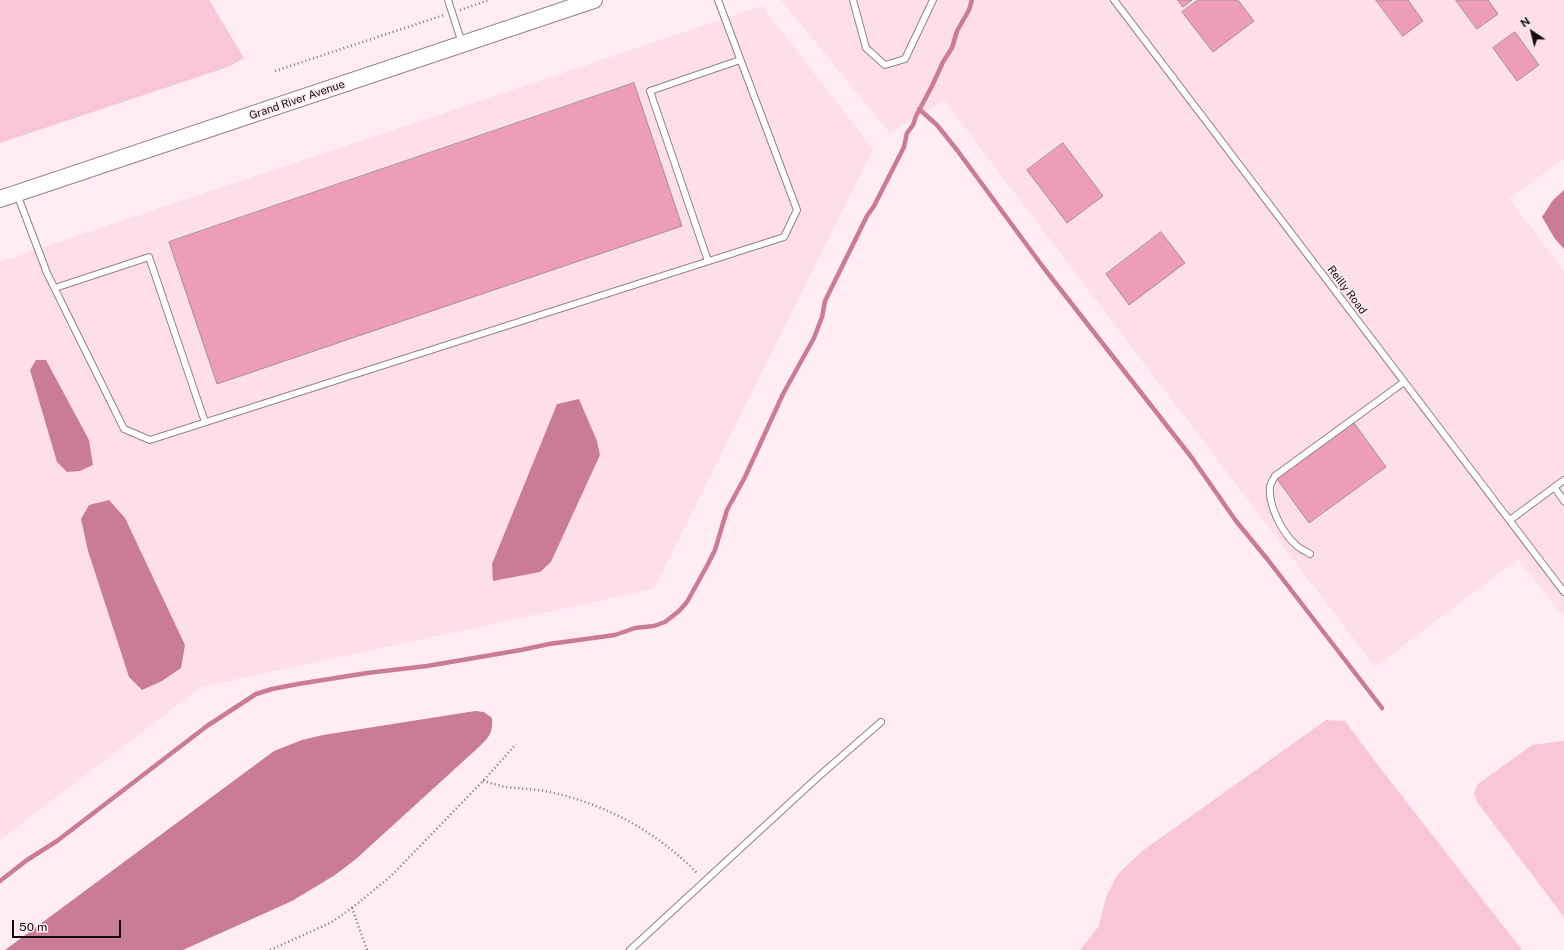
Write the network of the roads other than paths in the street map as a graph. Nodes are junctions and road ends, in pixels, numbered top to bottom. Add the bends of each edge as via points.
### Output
1 (448, 0) edge
2 (594, 0) edge
3 (718, 0) edge
4 (852, 0) edge
5 (933, 0) edge
6 (1114, 0) edge
7 (463, 44) junction
8 (740, 60) junction
9 (17, 194) junction
10 (0, 200) edge
11 (708, 261) junction
12 (55, 288) junction
13 (1404, 382) junction
14 (205, 422) junction
15 (1564, 480) edge
16 (1554, 487) junction
17 (1564, 501) edge
18 (1510, 520) junction
19 (1310, 554) dead end
20 (1564, 592) edge
21 (881, 722) dead end
22 (630, 950) edge

1 - 7 lane
2 - 7 main road, Grand River Avenue
3 - 8 lane
4 - 5 lane via 866,48 885,65 905,59
6 - 13 lane, Reilly Road
7 - 9 main road, Grand River Avenue
8 - 11 lane via 797,210 784,237
8 - 11 lane via 650,91
9 - 10 main road, Grand River Avenue
9 - 12 lane
11 - 14 lane
12 - 14 lane via 124,429 150,440
12 - 14 lane via 149,257
13 - 18 lane, Reilly Road
13 - 19 lane via 1275,476 1270,486 1270,500 1274,512 1296,546
15 - 16 lane
16 - 17 lane
16 - 18 lane
18 - 20 lane, Reilly Road
21 - 22 lane

